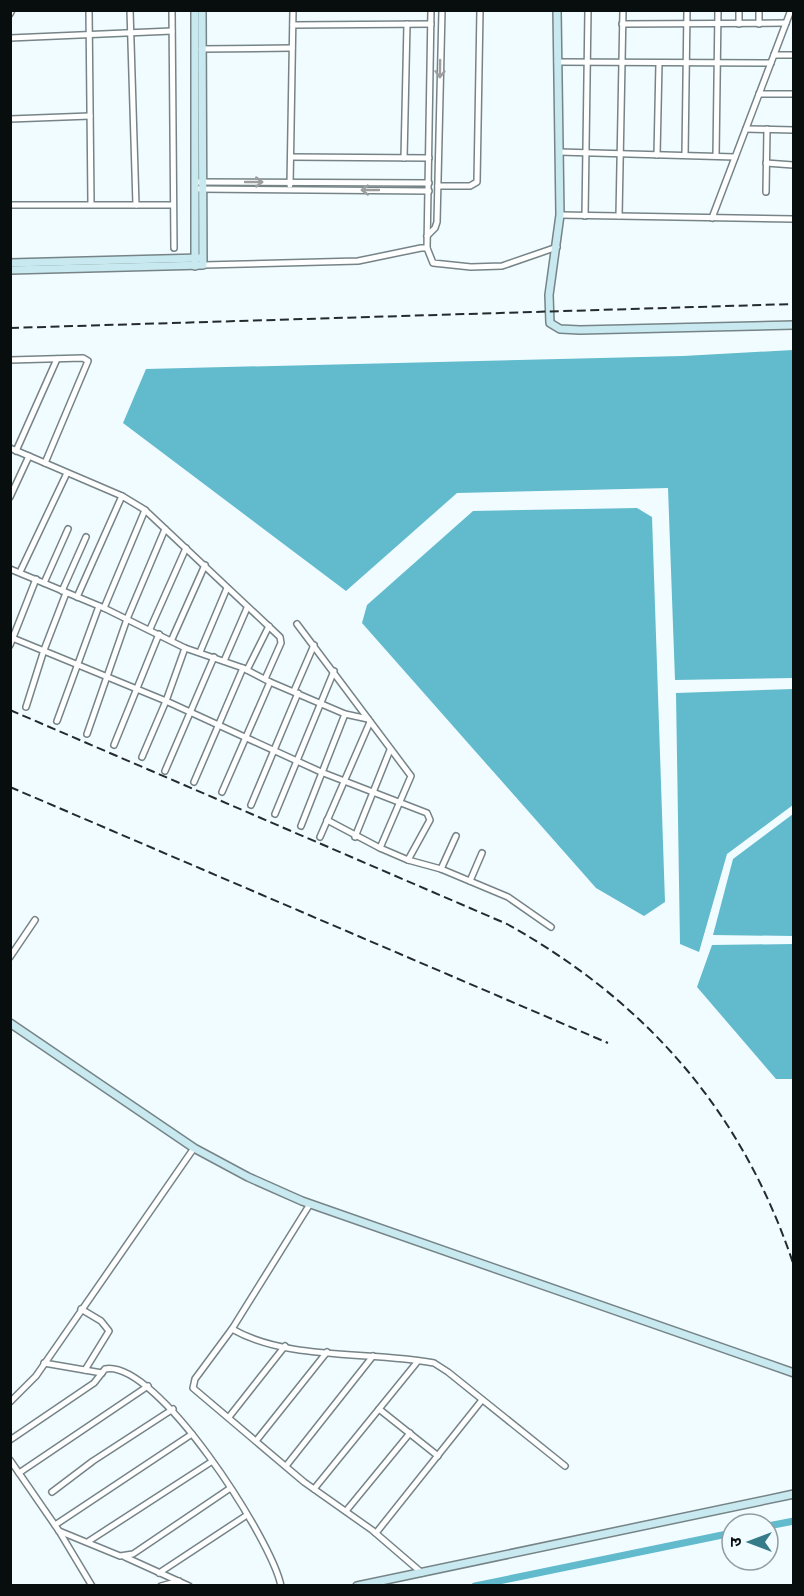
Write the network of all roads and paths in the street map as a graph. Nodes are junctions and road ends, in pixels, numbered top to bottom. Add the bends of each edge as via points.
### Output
1 (89, 10) edge
2 (130, 10) edge
3 (171, 10) edge
4 (195, 10) edge
5 (202, 10) edge
6 (293, 10) edge
7 (431, 10) edge
8 (442, 10) edge
9 (480, 10) edge
10 (556, 10) edge
11 (588, 10) edge
12 (623, 10) edge
13 (687, 10) edge
14 (718, 10) edge
15 (739, 10) edge
16 (759, 10) edge
17 (790, 17) edge
18 (407, 24) junction
19 (431, 24) junction
20 (622, 24) junction
21 (686, 24) junction
22 (718, 24) junction
23 (739, 24) junction
24 (759, 24) junction
25 (292, 25) junction
26 (172, 31) junction
27 (131, 33) junction
28 (89, 34) junction
29 (10, 38) edge
30 (292, 48) junction
31 (199, 49) junction
32 (774, 55) junction
33 (794, 55) edge
34 (558, 62) junction
35 (587, 63) junction
36 (622, 63) junction
37 (659, 63) junction
38 (771, 63) junction
39 (686, 64) junction
40 (717, 64) junction
41 (759, 94) junction
42 (794, 94) edge
43 (90, 116) junction
44 (10, 119) edge
45 (746, 129) junction
46 (767, 129) junction
47 (794, 130) edge
48 (559, 152) junction
49 (586, 153) junction
50 (620, 154) junction
51 (657, 155) junction
52 (685, 156) junction
53 (716, 156) junction
54 (291, 157) junction
55 (735, 157) junction
56 (404, 158) junction
57 (429, 158) junction
58 (766, 163) junction
59 (793, 165) edge
60 (291, 182) junction
61 (429, 183) junction
62 (199, 185) junction
63 (438, 186) junction
64 (290, 190) junction
65 (429, 191) junction
66 (766, 192) dead end
67 (91, 203) junction
68 (10, 205) edge
69 (136, 205) junction
70 (171, 206) junction
71 (560, 215) junction
72 (585, 216) junction
73 (619, 216) junction
74 (712, 218) junction
75 (794, 219) edge
76 (428, 236) junction
77 (557, 247) junction
78 (174, 248) dead end
79 (427, 248) junction
80 (199, 262) junction
81 (10, 263) edge
82 (10, 270) edge
83 (794, 325) edge
84 (57, 359) junction
85 (11, 362) edge
86 (13, 449) edge
87 (28, 456) junction
88 (45, 463) junction
89 (67, 473) junction
90 (122, 496) junction
91 (10, 497) edge
92 (145, 510) junction
93 (68, 529) dead end
94 (165, 529) junction
95 (86, 537) dead end
96 (186, 548) junction
97 (205, 565) junction
98 (10, 568) edge
99 (20, 572) junction
100 (36, 579) junction
101 (44, 583) junction
102 (227, 588) junction
103 (64, 592) junction
104 (77, 597) junction
105 (102, 607) junction
106 (247, 608) junction
107 (127, 619) junction
108 (297, 624) dead end
109 (269, 626) junction
110 (150, 629) junction
111 (159, 634) junction
112 (12, 637) edge
113 (172, 639) junction
114 (10, 645) edge
115 (314, 645) junction
116 (185, 648) junction
117 (44, 650) junction
118 (200, 652) junction
119 (214, 657) junction
120 (224, 661) junction
121 (78, 664) junction
122 (245, 669) junction
123 (334, 671) junction
124 (109, 677) junction
125 (268, 681) junction
126 (138, 689) junction
127 (296, 692) junction
128 (166, 701) junction
129 (322, 703) junction
130 (26, 707) dead end
131 (190, 714) junction
132 (345, 714) junction
133 (369, 720) junction
134 (57, 721) dead end
135 (218, 727) junction
136 (87, 734) dead end
137 (245, 738) junction
138 (114, 745) dead end
139 (390, 750) junction
140 (273, 751) junction
141 (142, 757) dead end
142 (298, 761) junction
143 (165, 771) dead end
144 (321, 772) junction
145 (344, 781) junction
146 (194, 782) dead end
147 (222, 792) dead end
148 (372, 793) junction
149 (400, 804) junction
150 (251, 805) dead end
151 (275, 814) dead end
152 (327, 820) junction
153 (300, 826) dead end
154 (456, 836) dead end
155 (320, 837) dead end
156 (355, 837) junction
157 (380, 848) junction
158 (482, 853) dead end
159 (408, 860) junction
160 (441, 869) junction
161 (470, 881) junction
162 (35, 920) dead end
163 (551, 927) dead end
164 (10, 957) edge
165 (10, 1023) edge
166 (194, 1148) junction
167 (310, 1204) junction
168 (81, 1310) junction
169 (232, 1329) junction
170 (285, 1346) junction
171 (327, 1352) junction
172 (373, 1356) junction
173 (418, 1361) junction
174 (45, 1363) junction
175 (85, 1370) junction
176 (102, 1373) junction
177 (794, 1373) edge
178 (148, 1386) junction
179 (482, 1400) junction
180 (10, 1402) edge
181 (173, 1409) junction
182 (379, 1409) junction
183 (228, 1417) junction
184 (410, 1433) junction
185 (192, 1434) junction
186 (10, 1440) edge
187 (256, 1441) junction
188 (438, 1456) junction
189 (10, 1460) edge
190 (211, 1462) junction
191 (286, 1466) junction
192 (565, 1466) dead end
193 (19, 1473) junction
194 (229, 1489) junction
195 (314, 1489) junction
196 (52, 1492) dead end
197 (794, 1494) edge
198 (346, 1511) junction
199 (247, 1515) junction
200 (57, 1528) junction
201 (376, 1533) junction
202 (89, 1541) junction
203 (123, 1556) junction
204 (159, 1573) junction
205 (422, 1573) junction
206 (179, 1581) junction
207 (92, 1586) edge
208 (161, 1586) edge
209 (189, 1586) edge
210 (280, 1586) edge
211 (357, 1586) edge

1 - 28 street
2 - 27 street
3 - 26 street
4 - 31 main road
5 - 31 main road
6 - 25 street
7 - 19 street
8 -> 63 street
9 - 63 street via 477,182 470,186
10 - 34 main road
11 - 35 street
12 - 20 street
13 - 21 street
14 - 22 street
15 - 23 street
16 - 24 street
17 - 24 street
17 - 32 street
18 - 19 street
18 - 25 street
18 - 56 street
19 - 57 street
20 - 21 street
20 - 36 street
21 - 22 street
21 - 39 street
22 - 23 street
22 - 40 street
23 - 24 street
25 - 30 street
26 - 27 street
26 - 70 street
27 - 28 street
27 - 69 street
28 - 29 street
28 - 43 street
30 - 31 street
30 - 54 street
31 - 62 main road
32 - 33 street
32 - 38 street
34 - 35 street
34 - 48 main road
35 - 36 street
35 - 49 street
36 - 37 street
36 - 50 street
37 - 39 street
37 - 51 street
38 - 40 street
38 - 41 street
39 - 40 street
39 - 52 street
40 - 53 street
41 - 42 street
41 - 45 street
43 - 44 street
43 - 67 street
45 - 46 street
45 - 55 street
46 - 47 street
46 - 58 street
48 - 49 street
48 - 71 main road
49 - 50 street
49 - 72 street
50 - 51 street
50 - 73 street
51 - 52 street
52 - 53 street
53 - 55 street
54 - 56 street
54 - 60 street
55 - 74 street
56 - 57 street
57 - 61 street
58 - 59 street
58 - 66 street
60 - 61 street
62 -> 60 street
60 - 64 street
61 - 65 street
62 - 64 street
62 - 80 main road
63 - 76 street via 437,222
65 -> 64 street
65 - 76 street
67 - 68 street
67 - 69 street
69 - 70 street
70 - 78 street
71 - 72 street
71 - 77 main road
72 - 73 street
73 - 74 street
74 - 75 street
76 - 79 street
77 - 79 street via 489,268 433,263
77 - 83 main road via 548,316 550,323 560,329
79 - 80 street via 358,261
80 - 81 main road
80 - 82 main road
84 - 85 street
84 - 86 street
84 - 88 street via 86,359 88,365
86 - 87 street
87 - 88 street
87 - 91 street
88 - 89 street
89 - 90 street
89 - 99 street
90 - 92 street
90 - 104 street
92 - 94 street
92 - 105 street
93 - 101 street
94 - 96 street
94 - 107 street
95 - 103 street
96 - 97 street
96 - 110 street
97 - 102 street
97 - 113 street
98 - 99 street
99 - 100 street
100 - 101 street
100 - 112 street
101 - 103 street
102 - 106 street
102 - 118 street
103 - 104 street
103 - 117 street
104 - 105 street
105 - 107 street
105 - 121 street
106 - 109 street
106 - 120 street
107 - 110 street
107 - 124 street
108 - 115 street
109 - 122 street
109 - 125 street via 281,641
110 - 111 street
111 - 113 street
111 - 126 street
112 - 114 street
112 - 117 street
113 - 116 street
115 - 123 street
115 - 127 street
116 - 118 street
116 - 128 street
117 - 121 street
117 - 130 street
118 - 119 street
119 - 120 street
119 - 131 street
120 - 122 street
121 - 124 street
121 - 134 street
122 - 125 street
122 - 135 street
123 - 129 street
123 - 133 street
124 - 126 street
124 - 136 street
125 - 127 street
125 - 137 street
126 - 128 street
126 - 138 street
127 - 129 street
127 - 140 street
128 - 131 street
128 - 141 street
129 - 132 street
129 - 142 street
131 - 135 street
131 - 143 street
132 - 133 street
132 - 144 street
133 - 139 street
133 - 145 street
135 - 137 street
135 - 146 street
137 - 140 street
137 - 147 street
139 - 148 street
139 - 149 street via 411,777
140 - 142 street
140 - 150 street
142 - 144 street
142 - 151 street
144 - 145 street
144 - 153 street
145 - 148 street
145 - 152 street
148 - 149 street
148 - 156 street
149 - 157 street
149 - 159 street via 427,813 430,818
152 - 155 street
152 - 156 street
154 - 160 street
156 - 157 street
157 - 159 street
158 - 161 street
159 - 160 street
160 - 161 street
161 - 163 street via 514,900
162 - 164 street
165 - 166 main road
166 - 167 main road
166 - 168 street
167 - 169 street
167 - 177 main road
168 - 174 street
168 - 175 street via 101,1321 109,1331
169 - 170 street via 252,1340
169 - 183 street via 193,1385 195,1391
170 - 171 street
170 - 183 street
171 - 172 street
171 - 187 street
172 - 173 street
172 - 191 street
173 - 179 street via 438,1365
173 - 182 street
174 - 175 street
174 - 180 street
175 - 176 street
176 - 178 street via 105,1369 116,1370
176 - 186 street via 94,1383
178 - 181 street
178 - 193 street
179 - 188 street
179 - 192 street
181 - 185 street
181 - 196 street
182 - 184 street
182 - 195 street
183 - 187 street
184 - 188 street
184 - 198 street
185 - 190 street
185 - 200 street
187 - 191 street
188 - 201 street
189 - 193 street
190 - 194 street
190 - 202 street
191 - 195 street
193 - 200 street
194 - 199 street
194 - 203 street via 136,1552
195 - 198 street
197 - 205 main road
198 - 201 street
199 - 204 street
199 - 210 street via 268,1549
200 - 202 street
200 - 207 street
201 - 205 street
202 - 203 street
203 - 204 street
204 - 206 street
205 - 211 main road
206 - 208 street
206 - 209 street

